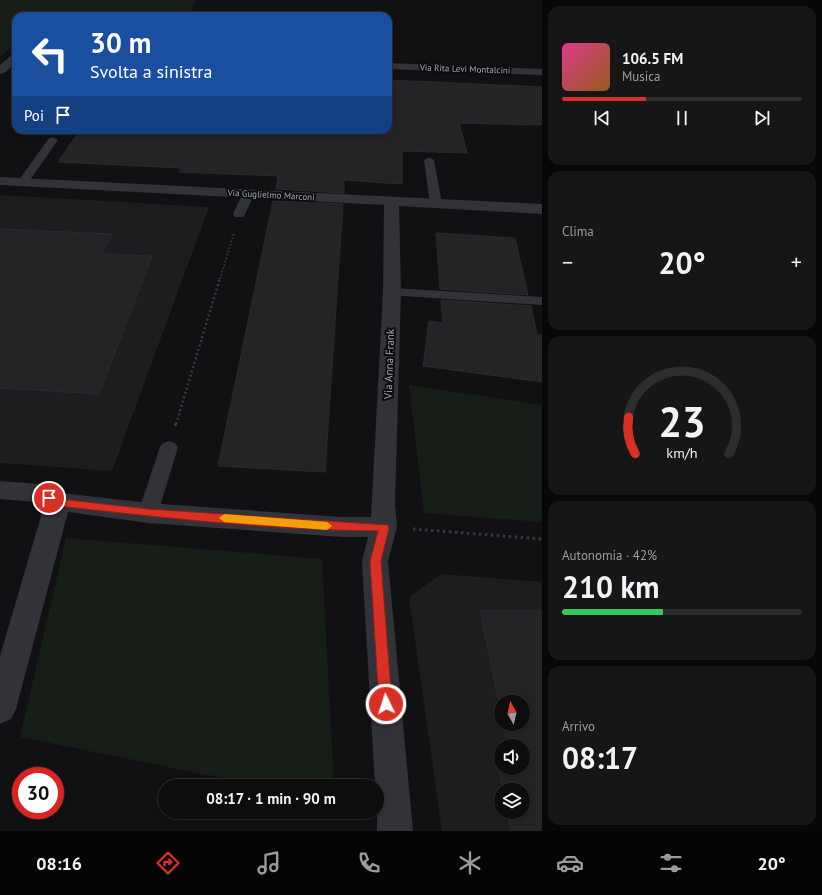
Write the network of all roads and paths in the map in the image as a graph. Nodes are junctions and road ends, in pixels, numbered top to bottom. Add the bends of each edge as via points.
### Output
1 (12, 60) edge
2 (392, 66) edge
3 (0, 71) edge
4 (542, 72) edge
5 (53, 140) dead end
6 (429, 160) dead end
7 (0, 181) edge
8 (23, 182) junction
9 (249, 193) junction
10 (392, 201) junction
11 (436, 204) junction
12 (542, 209) edge
13 (239, 214) joint
14 (392, 292) junction
15 (542, 302) edge
16 (169, 447) joint
17 (0, 490) edge
18 (58, 502) junction
19 (148, 513) junction
20 (384, 528) junction
21 (542, 539) edge
22 (0, 709) edge
23 (395, 831) edge

1 - 3 street
2 - 4 street, Via Rita Levi Montalcini
5 - 8 lane
6 - 11 lane
7 - 8 street, Via Guglielmo Marconi
8 - 9 street, Via Guglielmo Marconi via 201,188
9 - 10 street, Via Guglielmo Marconi via 353,196
9 - 13 lane
10 - 11 street, Via Guglielmo Marconi
10 - 14 street, Via Anna Frank
11 - 12 street, Via Guglielmo Marconi
13 - 16 path
14 - 15 lane
14 - 20 street, Via Anna Frank
16 - 19 lane
17 - 18 street via 40,493
18 - 19 street
18 - 22 street
19 - 20 street
20 - 21 path
20 - 23 street, Via Anna Frank via 375,561

